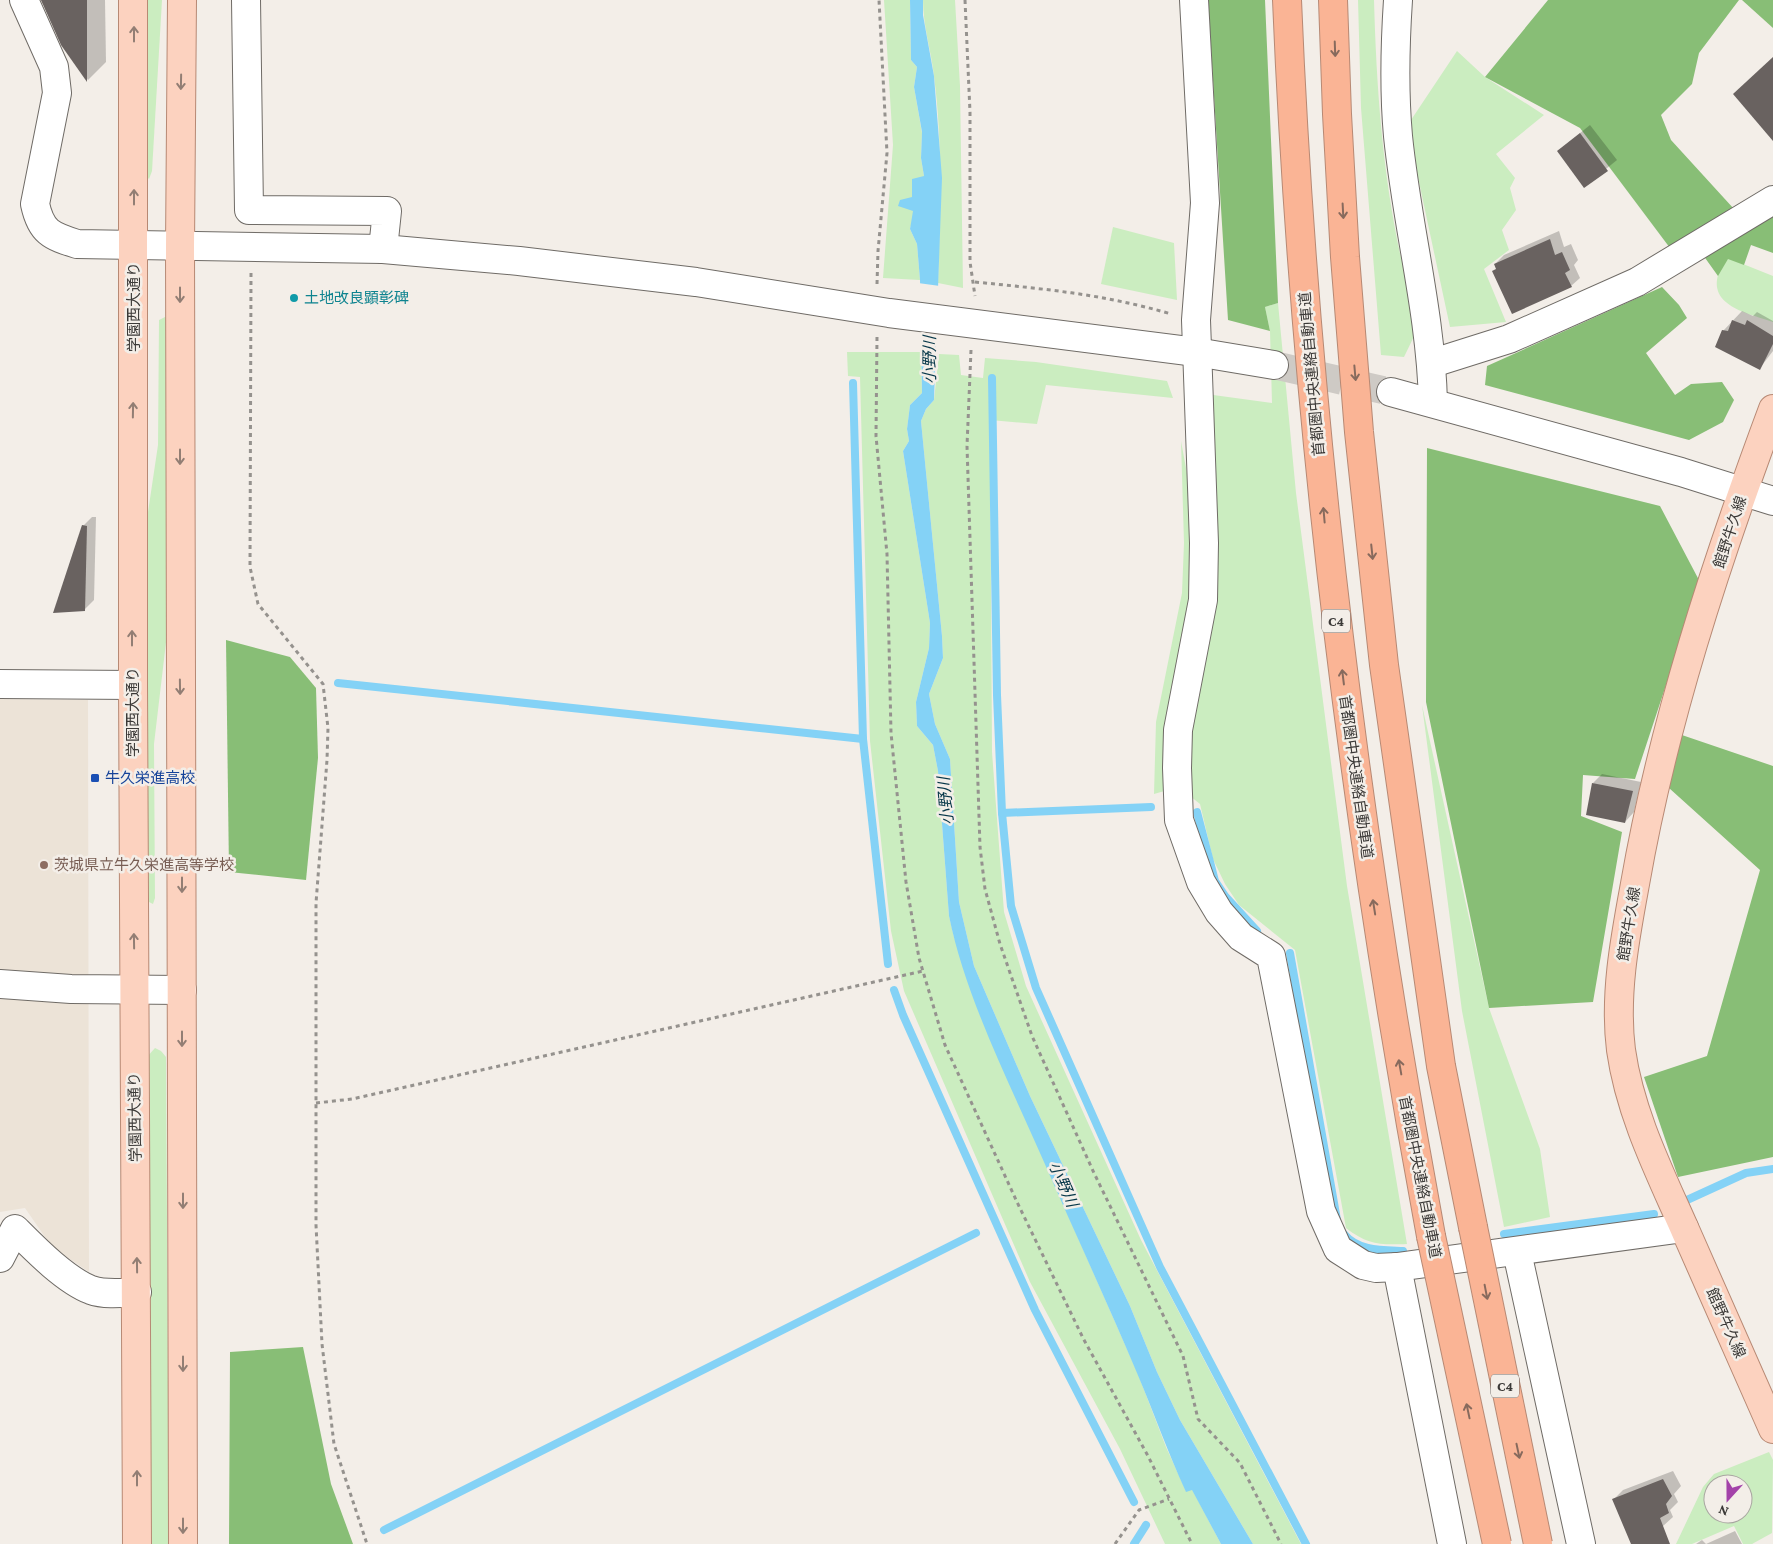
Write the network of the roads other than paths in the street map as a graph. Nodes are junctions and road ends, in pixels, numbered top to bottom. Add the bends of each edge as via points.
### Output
1 (24, 0) edge
2 (133, 0) edge
3 (182, 0) edge
4 (246, 0) edge
5 (1194, 0) edge
6 (1287, 0) edge
7 (1333, 0) edge
8 (1398, 0) edge
9 (1773, 200) edge
10 (134, 246) junction
11 (180, 246) junction
12 (383, 249) junction
13 (1196, 352) junction
14 (1433, 363) junction
15 (1274, 365) tunnel mouth
16 (1390, 392) tunnel mouth
17 (1434, 403) junction
18 (1773, 409) edge
19 (1743, 491) junction
20 (1773, 501) edge
21 (0, 684) edge
22 (132, 685) junction
23 (0, 984) edge
24 (134, 990) junction
25 (182, 990) junction
26 (1684, 1228) junction
27 (1517, 1252) junction
28 (0, 1258) edge
29 (1397, 1267) junction
30 (137, 1292) junction
31 (1773, 1429) edge
32 (138, 1544) edge
33 (183, 1544) edge
34 (1452, 1544) edge
35 (1497, 1544) edge
36 (1538, 1544) edge
37 (1581, 1544) edge

1 - 10 street via 54,67 57,93 34,204 37,216 46,232 77,244
10 -> 2 main road, 学園西大通り
3 -> 11 main road
4 - 12 street via 249,210 387,210
5 - 13 street via 1205,203
35 -> 6 highway, 首都圏中央連絡自動車道 / C4, bridge via 1431,1236 1372,898 1329,567 1303,268
7 -> 36 highway, C4, bridge via 1345,257 1384,665 1441,1066
8 - 14 street via 1398,136
9 - 14 street via 1637,282 1509,340
10 - 11 street
22 -> 10 main road, 学園西大通り
11 - 12 street
11 -> 25 main road
12 - 13 street via 696,282 883,312
13 - 15 street
13 - 29 street via 1204,543 1203,600 1178,730 1178,820 1200,882 1219,912 1241,937 1270,956 1321,1211 1338,1249 1363,1265
14 - 17 street
16 - 17 street
17 - 19 street
18 - 19 main road, 館野牛久線
19 - 20 street
19 - 26 main road, 館野牛久線 via 1647,813 1623,954 1619,1004 1622,1051 1632,1098 1644,1136
21 - 22 street
24 -> 22 main road, 学園西大通り
23 - 24 street
24 - 25 street
30 -> 24 main road, 学園西大通り
25 -> 33 main road
26 - 27 street
26 - 31 main road, 館野牛久線
27 - 29 street
27 - 37 street
28 - 30 street via 15,1229 58,1269 90,1290 108,1294
29 - 34 street
32 -> 30 main road, 学園西大通り

